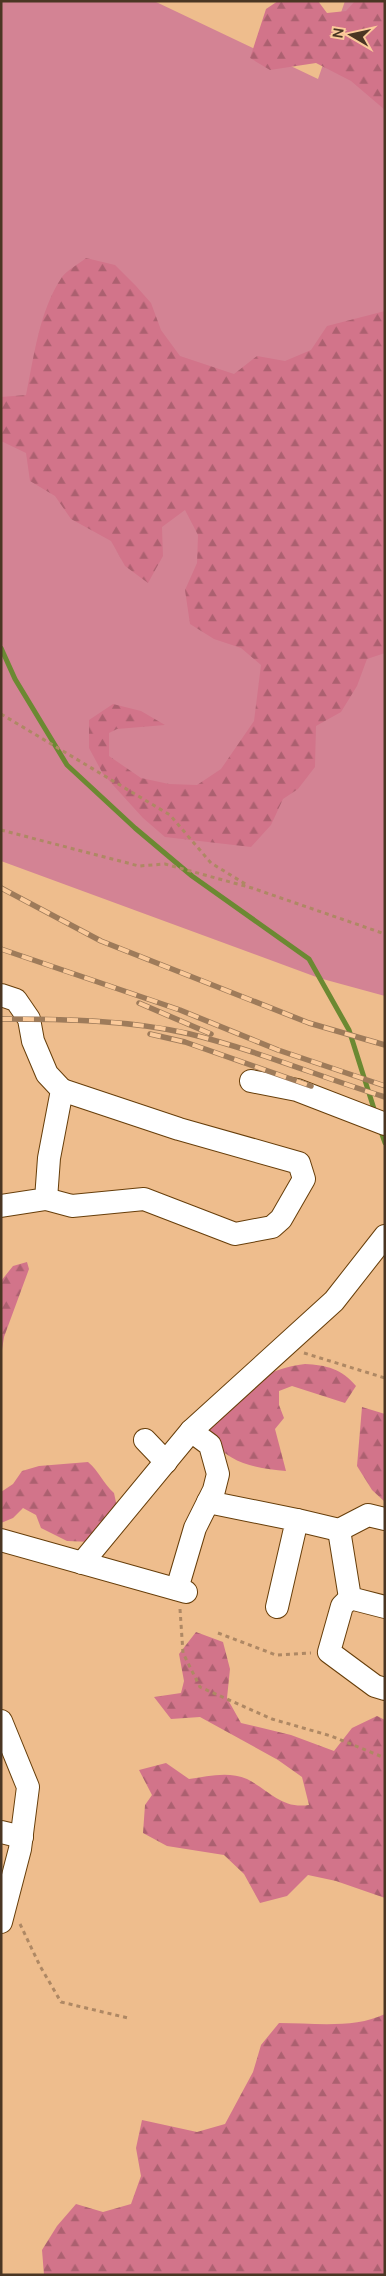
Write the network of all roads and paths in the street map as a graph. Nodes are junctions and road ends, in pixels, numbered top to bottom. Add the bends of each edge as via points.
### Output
1 (1, 714) edge
2 (7, 717) junction
3 (1, 719) edge
4 (1, 830) edge
5 (252, 888) junction
6 (385, 934) edge
7 (1, 995) edge
8 (250, 1082) dead end
9 (62, 1090) junction
10 (385, 1124) edge
11 (46, 1198) junction
12 (1, 1206) edge
13 (385, 1236) edge
14 (283, 1349) junction
15 (385, 1378) edge
16 (191, 1431) junction
17 (145, 1440) dead end
18 (166, 1462) junction
19 (208, 1502) junction
20 (385, 1519) edge
21 (297, 1520) junction
22 (339, 1530) junction
23 (1, 1540) edge
24 (82, 1563) junction
25 (181, 1591) junction
26 (350, 1598) junction
27 (276, 1607) dead end
28 (385, 1607) edge
29 (218, 1633) dead end
30 (329, 1652) junction
31 (385, 1688) edge
32 (1, 1721) edge
33 (385, 1758) edge
34 (11, 1835) edge
35 (8, 1896) junction
36 (1, 1922) edge
37 (128, 2018) dead end

1 - 2 path
2 - 3 path
2 - 5 path via 170,815 211,863
4 - 5 path via 139,866 165,864
5 - 6 path
7 - 9 lane via 16,1000 29,1019 33,1041 47,1074
8 - 10 lane via 297,1090
9 - 11 lane
9 - 11 lane via 179,1129 299,1163 304,1179 281,1219 272,1227 235,1234 144,1199 72,1206
11 - 12 lane
13 - 14 lane via 334,1301
14 - 15 path
14 - 16 lane
16 - 18 lane
16 - 19 lane via 210,1444 218,1474
17 - 18 lane
18 - 24 lane
19 - 21 lane
19 - 25 lane via 195,1528
20 - 22 lane via 368,1515
21 - 22 lane
21 - 27 lane
22 - 26 lane
23 - 24 lane
24 - 25 lane
25 - 33 path via 183,1652 200,1687 272,1719 331,1736
26 - 28 lane
26 - 30 lane via 342,1606
29 - 30 path via 276,1655
30 - 31 lane via 375,1686
32 - 34 lane via 28,1787
34 - 35 lane
35 - 36 lane
35 - 37 path via 40,1966 61,2002

